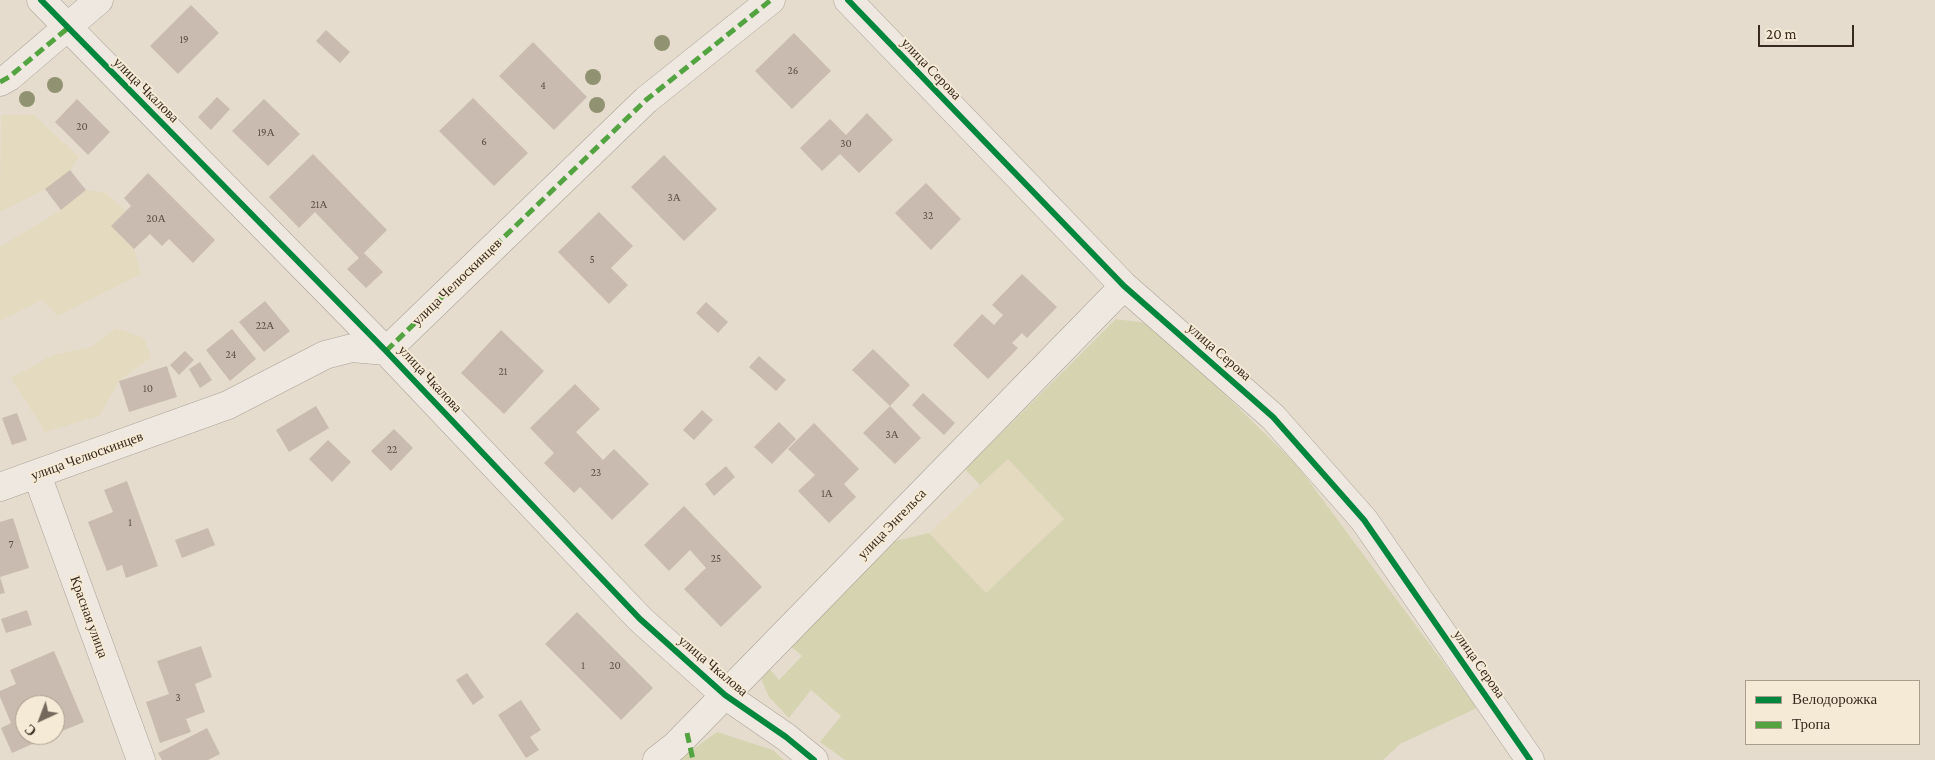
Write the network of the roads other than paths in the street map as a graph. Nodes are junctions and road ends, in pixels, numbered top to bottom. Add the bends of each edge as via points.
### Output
1 (41, 0) edge
2 (100, 0) edge
3 (771, 0) edge
4 (848, 0) edge
5 (68, 28) junction
6 (0, 82) edge
7 (1124, 286) junction
8 (386, 351) junction
9 (37, 475) junction
10 (0, 487) edge
11 (725, 695) junction
12 (141, 760) edge
13 (657, 760) edge
14 (814, 760) edge
15 (1530, 760) edge

1 - 5 street, улица Чкалова
2 - 5 street
3 - 8 street, улица Челюскинцев via 646,100
4 - 7 street, улица Серова
5 - 6 street
5 - 8 street, улица Чкалова
7 - 11 street, улица Энгельса
7 - 15 street, улица Серова via 1273,417 1364,520
8 - 9 street, улица Челюскинцев via 352,348 325,355 228,405
8 - 11 street, улица Чкалова via 640,618
9 - 10 street, улица Челюскинцев
9 - 12 street, Красная улица
11 - 13 street, улица Энгельса
11 - 14 street, улица Чкалова

